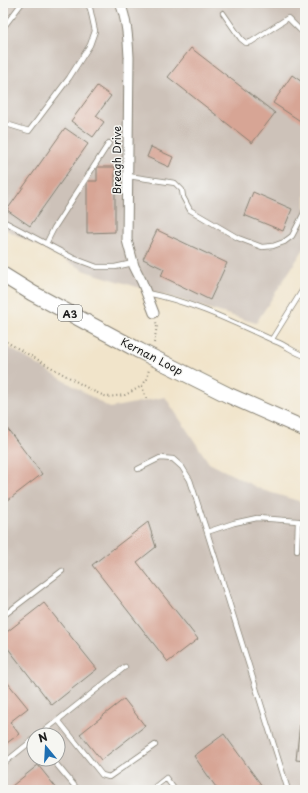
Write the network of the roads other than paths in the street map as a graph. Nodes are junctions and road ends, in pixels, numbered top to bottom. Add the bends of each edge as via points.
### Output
1 (22, 3) edge
2 (86, 3) edge
3 (120, 3) edge
4 (223, 14) dead end
5 (3, 28) edge
6 (305, 31) edge
7 (3, 123) edge
8 (109, 143) dead end
9 (128, 176) junction
10 (305, 211) edge
11 (3, 221) edge
12 (46, 244) junction
13 (133, 263) junction
14 (3, 274) edge
15 (305, 286) edge
16 (147, 293) junction
17 (154, 313) road end
18 (272, 339) junction
19 (305, 356) edge
20 (305, 429) edge
21 (138, 469) dead end
22 (298, 522) junction
23 (305, 523) edge
24 (208, 532) junction
25 (297, 551) dead end
26 (62, 571) dead end
27 (3, 616) edge
28 (125, 667) dead end
29 (58, 720) junction
30 (49, 727) edge
31 (26, 745) edge
32 (155, 746) dead end
33 (3, 764) edge
34 (59, 767) edge
35 (78, 790) edge
36 (151, 790) edge
37 (175, 790) edge
38 (288, 790) edge

1 - 5 lane
2 - 7 lane via 90,8 95,31 90,45 69,78 29,131
3 - 9 street, Breagh Drive via 124,12 130,57
4 - 6 lane via 246,43 288,18 300,30
8 - 12 lane
9 - 10 lane via 175,183 182,190 190,210 238,238 262,247 284,242 292,236
9 - 13 street, Breagh Drive via 127,240
11 - 12 lane
12 - 13 lane via 97,267
13 - 16 street, Breagh Drive
14 - 20 highway, Kernan Loop / A3, bridge via 32,293 145,349 166,364
15 - 18 lane
16 - 17 street, Breagh Drive
16 - 18 lane via 212,313
18 - 19 lane
21 - 24 lane via 160,458 172,459 182,467 190,480
22 - 23 lane
22 - 24 lane via 257,518
22 - 25 lane
24 - 38 lane
26 - 27 lane
28 - 29 lane
29 - 30 lane
29 - 32 lane via 102,775 109,777
31 - 33 lane
34 - 35 lane
36 - 37 lane via 166,778

